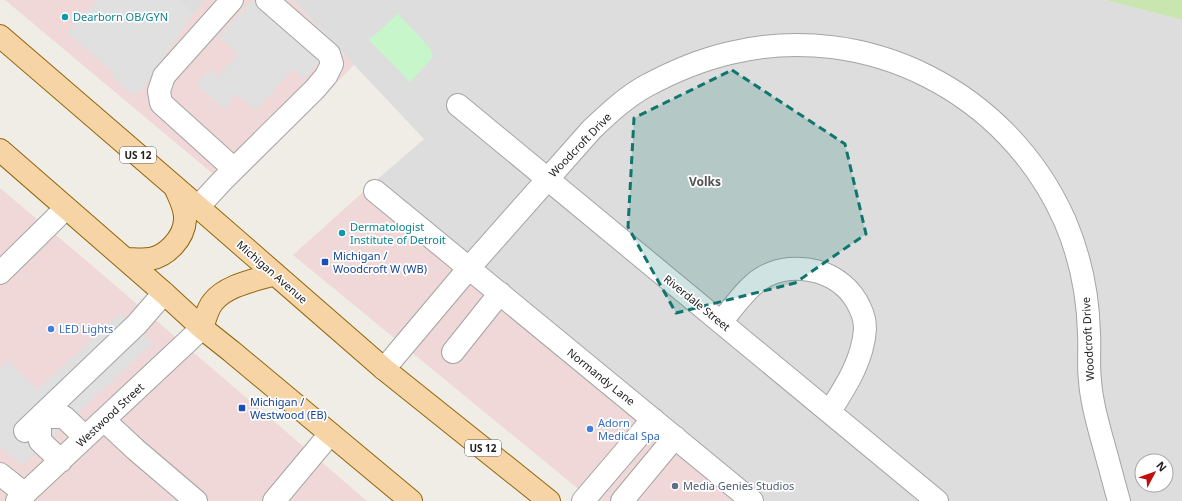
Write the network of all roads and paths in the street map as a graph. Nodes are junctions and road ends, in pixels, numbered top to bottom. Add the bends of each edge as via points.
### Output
1 (267, 0) edge
2 (231, 8) edge
3 (0, 36) edge
4 (458, 105) dead end
5 (2, 157) edge
6 (234, 169) junction
7 (547, 179) junction
8 (174, 186) junction
9 (375, 191) dead end
10 (198, 207) junction
11 (66, 208) junction
12 (124, 259) junction
13 (469, 268) junction
14 (0, 273) edge
15 (276, 274) junction
16 (164, 292) junction
17 (500, 293) junction
18 (721, 322) junction
19 (202, 328) junction
20 (453, 352) dead end
21 (384, 369) junction
22 (830, 411) junction
23 (653, 419) junction
24 (104, 420) junction
25 (32, 424) junction
26 (330, 434) junction
27 (85, 437) junction
28 (675, 437) junction
29 (61, 461) junction
30 (0, 474) edge
31 (21, 498) edge
32 (196, 501) edge
33 (274, 501) edge
34 (411, 501) edge
35 (550, 501) edge
36 (583, 501) edge
37 (622, 501) edge
38 (752, 501) edge
39 (937, 501) edge
40 (1119, 501) edge

1 - 6 street via 329,54 332,64 326,76 309,84
2 - 6 street via 164,76 159,90 161,102
3 - 8 main road, Michigan Avenue / US 12
4 - 7 street, Riverdale Street
5 - 11 main road
6 - 10 street
7 - 13 street, Woodcroft Drive
7 - 18 street, Riverdale Street
7 - 40 street, Woodcroft Drive via 592,129 630,97 678,70 730,53 783,45 840,48 891,60 941,83 985,113 1016,144 1044,181 1066,223 1079,260 1087,301 1090,334 1089,379 1093,406
8 - 10 main road, Michigan Avenue / US 12
8 - 12 main road via 186,219 174,246 160,256 150,259
9 - 13 street, Normandy Lane
10 - 15 main road, Michigan Avenue / US 12
11 - 12 main road
11 - 14 street
12 - 16 main road
13 - 17 street, Normandy Lane
13 - 21 street, Woodcroft Drive
15 - 19 main road via 222,292 212,303
15 - 21 main road, Michigan Avenue / US 12
16 - 19 main road
16 - 25 street via 136,324
17 - 20 street
17 - 23 street, Normandy Lane
18 - 22 street, Riverdale Street
18 - 22 street via 753,285 776,272 791,269 819,272 841,283 858,302 865,327 861,353
19 - 24 street, Westwood Street
19 - 26 main road
21 - 35 main road, Michigan Avenue / US 12
22 - 39 street, Riverdale Street
23 - 28 street, Normandy Lane
23 - 36 street
24 - 27 street, Westwood Street
24 - 32 street
25 - 27 street via 64,417
25 - 29 street via 40,441
26 - 33 street
26 - 34 main road
27 - 29 street, Westwood Street
28 - 37 street
28 - 38 street, Normandy Lane
29 - 31 street, Westwood Street
30 - 31 street

